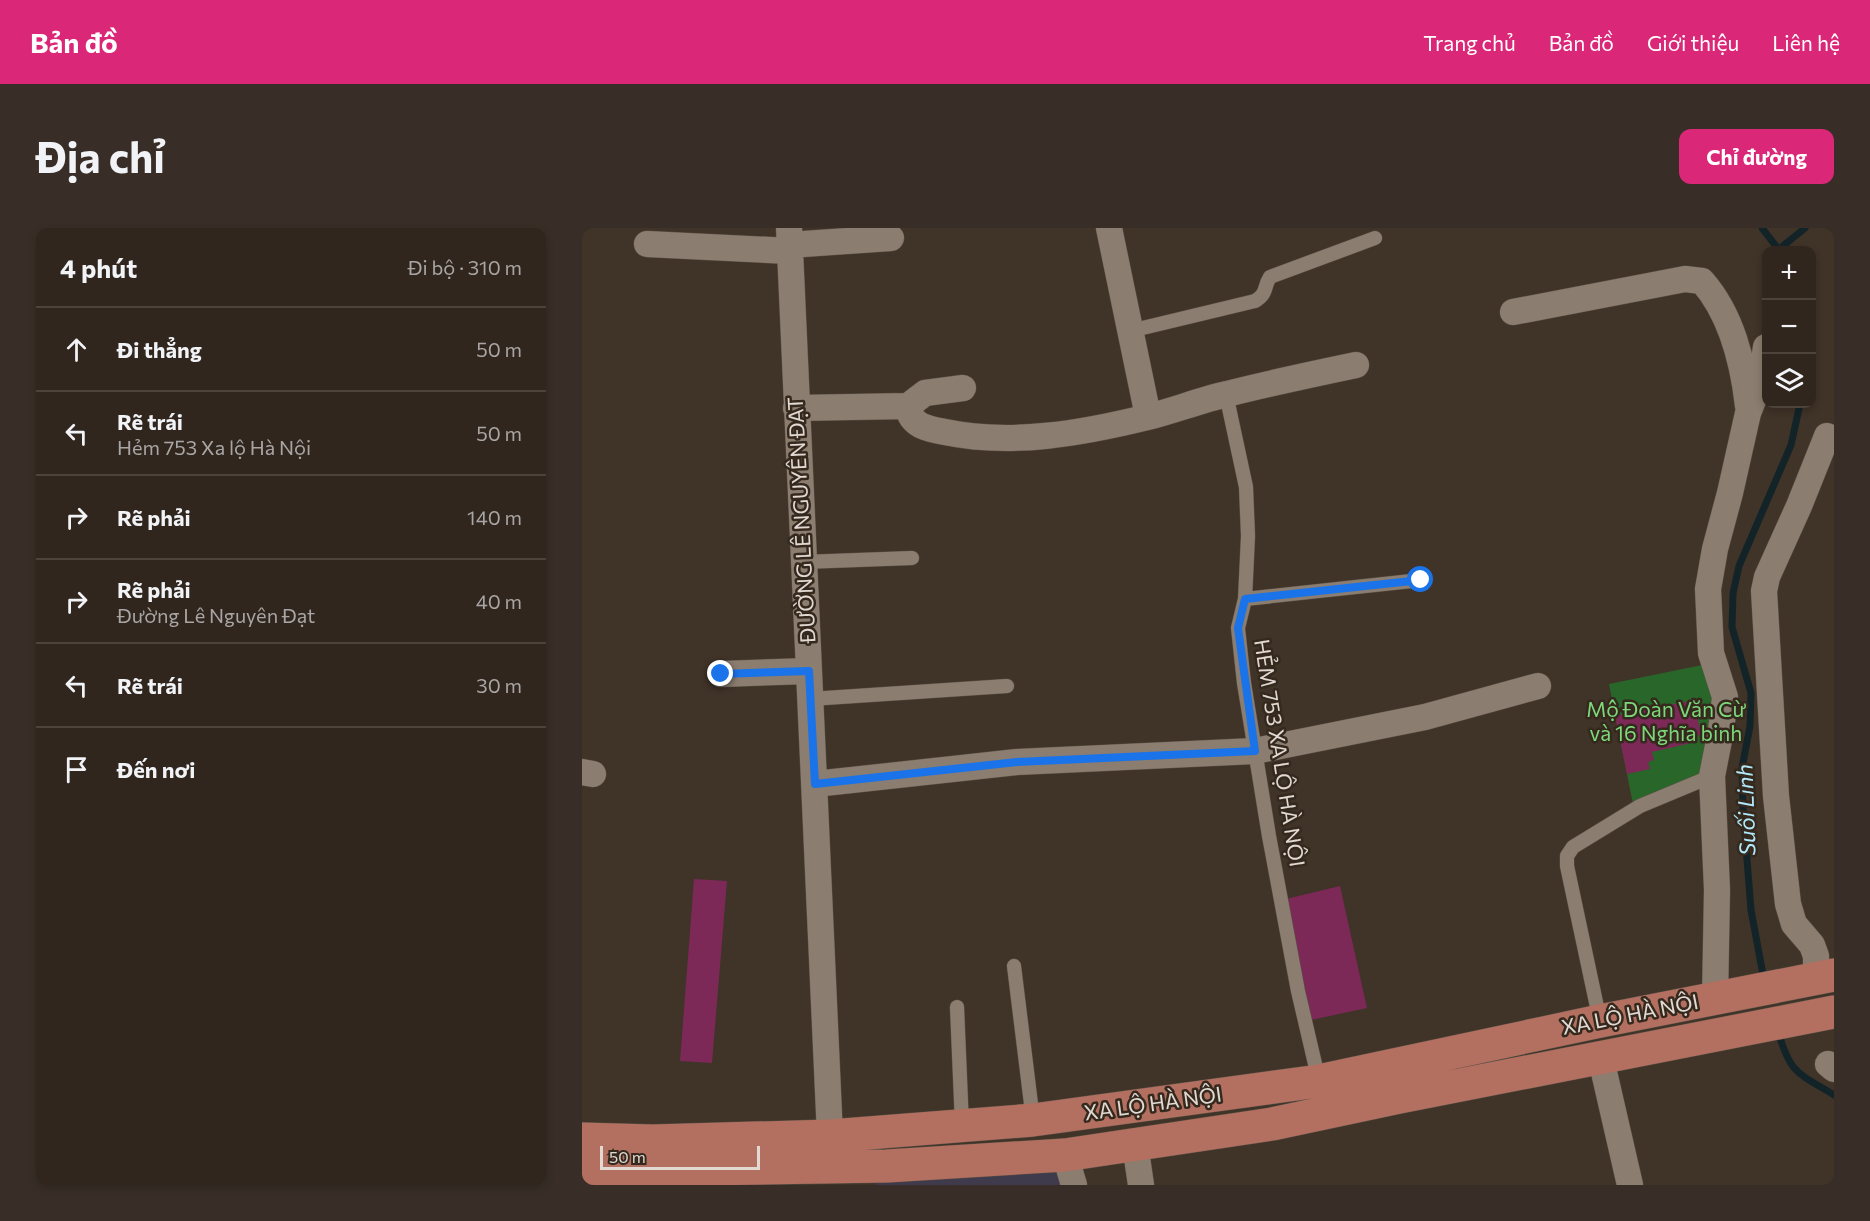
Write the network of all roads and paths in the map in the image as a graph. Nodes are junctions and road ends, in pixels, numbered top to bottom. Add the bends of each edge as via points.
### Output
1 (1109, 228) edge
2 (891, 238) dead end
3 (1375, 238) dead end
4 (789, 242) edge
5 (647, 244) dead end
6 (1513, 312) dead end
7 (1130, 331) junction
8 (1766, 354) edge
9 (1356, 365) dead end
10 (963, 388) dead end
11 (1226, 394) junction
12 (908, 406) junction
13 (796, 408) junction
14 (1748, 413) junction
15 (1149, 417) junction
16 (1827, 436) dead end
17 (912, 558) dead end
18 (803, 562) junction
19 (1421, 580) dead end
20 (1245, 599) junction
21 (809, 671) junction
22 (721, 674) dead end
23 (1007, 686) dead end
24 (1538, 686) dead end
25 (810, 699) junction
26 (1255, 751) junction
27 (1712, 776) junction
28 (815, 784) junction
29 (1014, 966) dead end
30 (1825, 977) edge
31 (1715, 999) junction
32 (957, 1007) dead end
33 (1827, 1013) edge
34 (1600, 1021) junction
35 (1601, 1059) junction
36 (1318, 1081) junction
37 (1033, 1120) junction
38 (962, 1125) junction
39 (830, 1136) junction
40 (582, 1139) edge
41 (1136, 1144) junction
42 (582, 1169) edge
43 (1069, 1170) edge
44 (1142, 1185) edge
45 (1630, 1185) edge

1 - 7 street
2 - 4 street
3 - 7 lane via 1270,277 1265,292 1255,301
4 - 5 street
4 - 13 street, ĐƯỜNG LÊ NGUYÊN ĐẠT
6 - 14 street via 1685,279 1702,281 1714,295 1736,344
7 - 15 street
8 - 14 street
9 - 11 street
10 - 12 street via 925,393
11 - 15 street
11 - 20 lane, HẺM 753 XA LỘ HÀ NỘI via 1246,487
12 - 13 street
12 - 15 street via 917,424 956,435 1025,438
13 - 18 street, ĐƯỜNG LÊ NGUYÊN ĐẠT
14 - 27 street via 1708,589 1711,653 1725,697
16 - 30 street via 1764,591 1776,796 1788,904 1794,924 1812,945
17 - 18 lane
18 - 21 street, ĐƯỜNG LÊ NGUYÊN ĐẠT
19 - 20 lane
20 - 26 lane, HẺM 753 XA LỘ HÀ NỘI via 1238,628
21 - 22 street
21 - 25 street, ĐƯỜNG LÊ NGUYÊN ĐẠT
23 - 25 lane
24 - 26 street via 1425,717
25 - 28 street, ĐƯỜNG LÊ NGUYÊN ĐẠT
26 - 28 street via 1017,762
26 - 36 lane, HẺM 753 XA LỘ HÀ NỘI
27 - 31 street via 1717,890
27 - 34 lane via 1640,806 1572,848 1567,856
28 - 39 street, ĐƯỜNG LÊ NGUYÊN ĐẠT
29 - 37 lane
30 - 31 highway, XA LỘ HÀ NỘI
31 - 34 highway, XA LỘ HÀ NỘI
32 - 38 lane
33 - 35 highway, XA LỘ HÀ NỘI
34 - 36 highway, XA LỘ HÀ NỘI
35 - 41 highway, XA LỘ HÀ NỘI via 1272,1124
35 - 45 street
36 - 37 highway, XA LỘ HÀ NỘI
37 - 38 highway, XA LỘ HÀ NỘI
38 - 39 highway, XA LỘ HÀ NỘI
39 - 40 highway, XA LỘ HÀ NỘI
41 - 43 highway, XA LỘ HÀ NỘI
41 - 44 street
42 - 43 highway, XA LỘ HÀ NỘI via 887,1166

